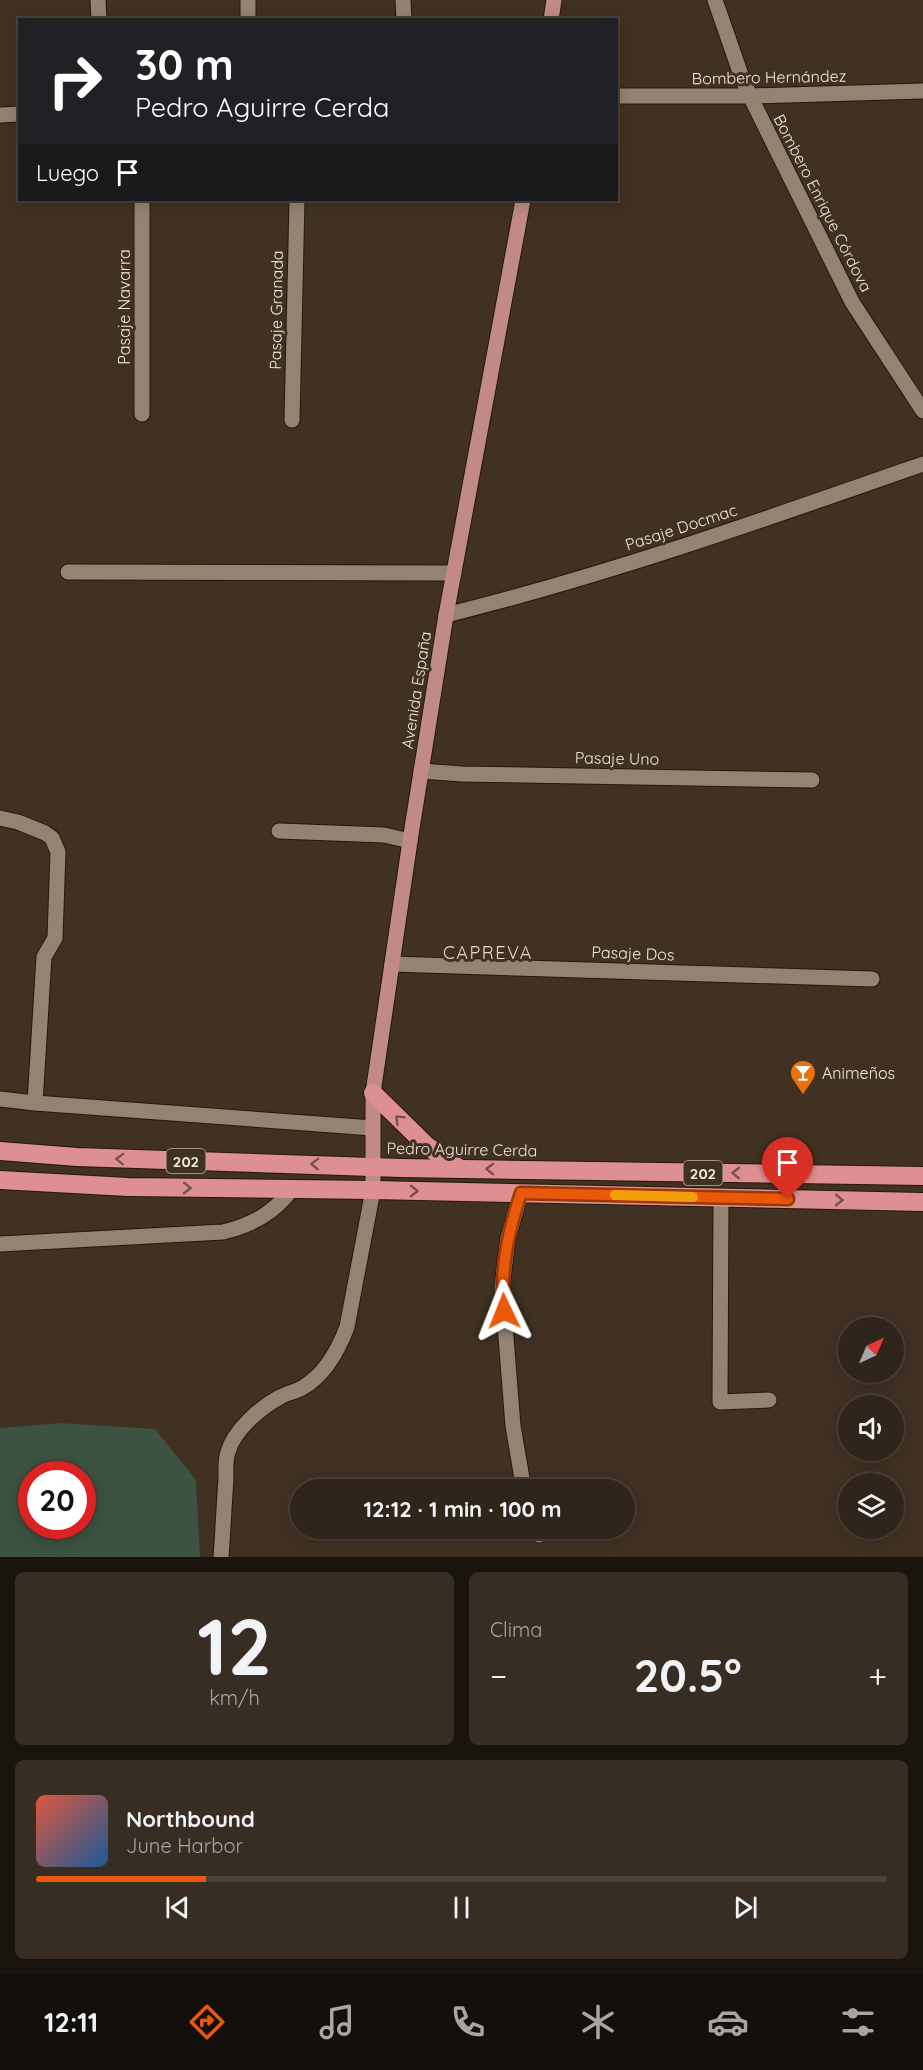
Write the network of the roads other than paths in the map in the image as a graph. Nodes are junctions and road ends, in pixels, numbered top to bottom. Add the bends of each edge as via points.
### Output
1 (98, 0) edge
2 (248, 0) edge
3 (403, 0) edge
4 (554, 0) edge
5 (715, 0) edge
6 (99, 18) edge
7 (248, 18) edge
8 (404, 18) edge
9 (551, 18) edge
10 (923, 91) edge
11 (618, 96) edge
12 (750, 96) junction
13 (18, 114) edge
14 (0, 115) edge
15 (142, 201) edge
16 (297, 201) edge
17 (523, 201) edge
18 (923, 411) edge
19 (142, 414) dead end
20 (292, 420) dead end
21 (923, 464) edge
22 (68, 572) dead end
23 (454, 573) junction
24 (446, 615) junction
25 (421, 771) junction
26 (812, 780) dead end
27 (0, 818) edge
28 (279, 831) dead end
29 (410, 840) junction
30 (392, 964) junction
31 (872, 979) dead end
32 (374, 1093) junction
33 (0, 1099) edge
34 (35, 1103) junction
35 (373, 1128) junction
36 (0, 1151) edge
37 (373, 1166) junction
38 (460, 1169) junction
39 (923, 1176) edge
40 (0, 1180) edge
41 (292, 1189) junction
42 (373, 1190) junction
43 (521, 1193) junction
44 (721, 1198) junction
45 (923, 1202) edge
46 (0, 1244) edge
47 (769, 1400) dead end
48 (522, 1479) edge
49 (221, 1557) edge

1 - 6 street
2 - 7 street
3 - 8 street
4 - 9 main road
5 - 12 street, Bombero Enrique Córdova
10 - 12 street, Bombero Hernández
11 - 12 street, Bombero Hernández
12 - 18 street, Bombero Enrique Córdova via 852,302
13 - 14 street
15 - 19 street, Pasaje Navarra
16 - 20 street, Pasaje Granada
17 - 23 main road, Avenida España
21 - 24 street, Pasaje Docmac via 699,542
22 - 23 street
23 - 24 main road, Avenida España
24 - 25 main road, Avenida España
25 - 26 street, Pasaje Uno
25 - 29 main road, Avenida España
27 - 34 street via 45,833 58,852 55,938 44,957
28 - 29 street via 384,835
29 - 30 main road, Avenida España
30 - 31 street, Pasaje Dos
30 - 32 main road, Avenida España
32 - 35 main road, Avenida España
38 -> 32 highway via 422,1142
33 - 34 street, Pedro Aguirre Cerda
34 - 35 street, Pedro Aguirre Cerda
35 - 37 main road, Avenida España
37 -> 36 highway, Pedro Aguirre Cerda / 202
37 - 38 highway, Pedro Aguirre Cerda / 202
37 - 42 main road, Avenida España
39 -> 38 highway, Pedro Aguirre Cerda / 202
40 -> 41 highway, 202 via 128,1187
41 - 42 highway, 202
41 - 46 street via 269,1214 223,1232
42 -> 43 highway, 202
42 - 49 street via 347,1327 340,1345 317,1376 252,1418 228,1452
43 - 44 highway, 202
43 - 48 street via 508,1238 502,1287 513,1426
44 -> 45 highway, 202
44 - 47 street via 720,1402

